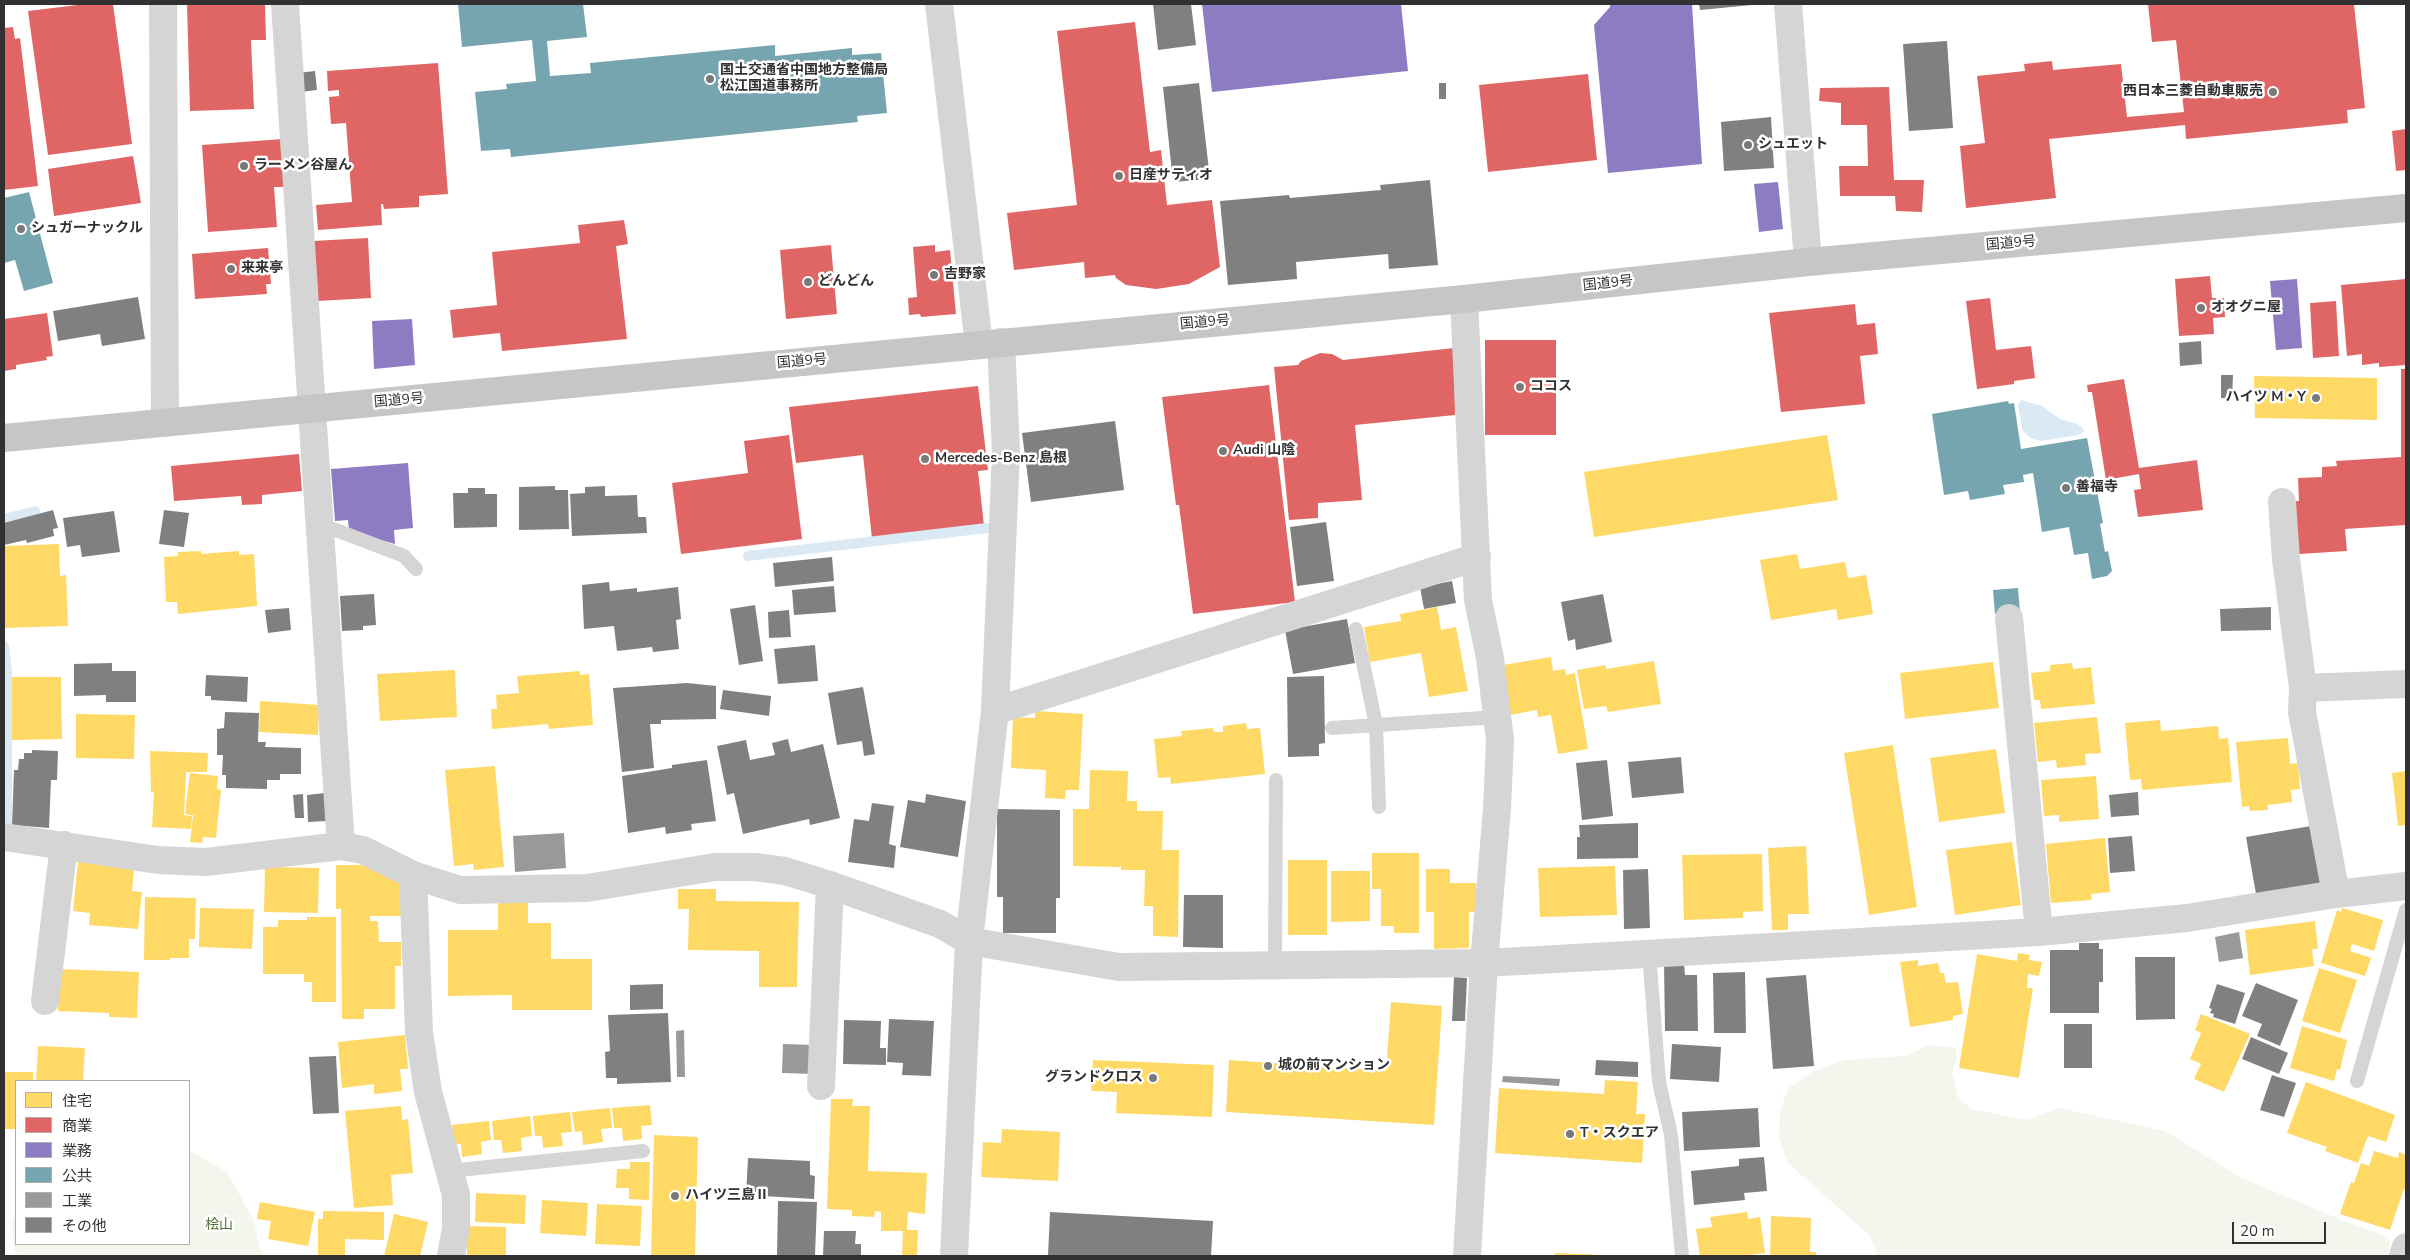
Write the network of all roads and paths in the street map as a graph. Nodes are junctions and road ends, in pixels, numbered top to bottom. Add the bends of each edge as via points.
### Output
1 (163, 4) edge
2 (285, 4) edge
3 (939, 4) edge
4 (1788, 4) edge
5 (2406, 208) edge
6 (1808, 262) junction
7 (1464, 299) junction
8 (990, 344) junction
9 (311, 410) junction
10 (166, 422) junction
11 (4, 438) edge
12 (2282, 502) dead end
13 (318, 527) junction
14 (1477, 557) junction
15 (416, 569) dead end
16 (2009, 618) dead end
17 (1356, 629) dead end
18 (2406, 684) edge
19 (2303, 688) junction
20 (995, 712) junction
21 (1498, 717) junction
22 (1376, 724) junction
23 (1332, 728) dead end
24 (1276, 780) dead end
25 (1379, 806) dead end
26 (4, 837) edge
27 (64, 845) junction
28 (341, 846) junction
29 (412, 875) junction
30 (830, 885) junction
31 (2406, 886) edge
32 (2336, 894) junction
33 (2406, 910) edge
34 (2039, 932) junction
35 (970, 941) junction
36 (1649, 953) junction
37 (1484, 963) junction
38 (1275, 965) junction
39 (44, 1001) dead end
40 (2357, 1081) dead end
41 (821, 1086) dead end
42 (643, 1151) dead end
43 (449, 1171) junction
44 (2406, 1247) edge
45 (451, 1256) edge
46 (954, 1256) edge
47 (1467, 1256) edge
48 (1682, 1256) edge
49 (2403, 1256) edge

1 - 10 street
2 - 9 street
3 - 8 street
4 - 6 street
5 - 6 highway, 国道9号
6 - 7 highway, 国道9号
7 - 8 highway, 国道9号
7 - 14 street
8 - 9 highway, 国道9号
8 - 20 street via 1006,452
9 - 10 highway, 国道9号
9 - 13 street
10 - 11 highway, 国道9号
12 - 19 street
13 - 15 lane via 328,527 404,556
13 - 28 street
14 - 20 street
14 - 21 street via 1478,600
16 - 34 street
17 - 22 lane
18 - 19 street
19 - 32 street via 2302,712
20 - 35 street
21 - 22 lane
21 - 37 street via 1497,809
22 - 23 lane
22 - 25 lane
24 - 38 lane
26 - 27 street
27 - 28 street via 158,860 206,862
27 - 39 street
28 - 29 street via 362,850
29 - 30 street via 460,890 586,888 733,866 785,871
29 - 43 street via 419,1032 428,1092
30 - 35 street via 940,924
30 - 41 street
31 - 32 street
32 - 34 street via 2187,918
33 - 40 lane
34 - 36 street
35 - 38 street via 1119,967
35 - 46 street
36 - 37 street
36 - 48 lane via 1659,1082 1671,1135
37 - 38 street
37 - 47 street
42 - 43 lane
43 - 45 street via 456,1195 456,1228
44 - 49 street

